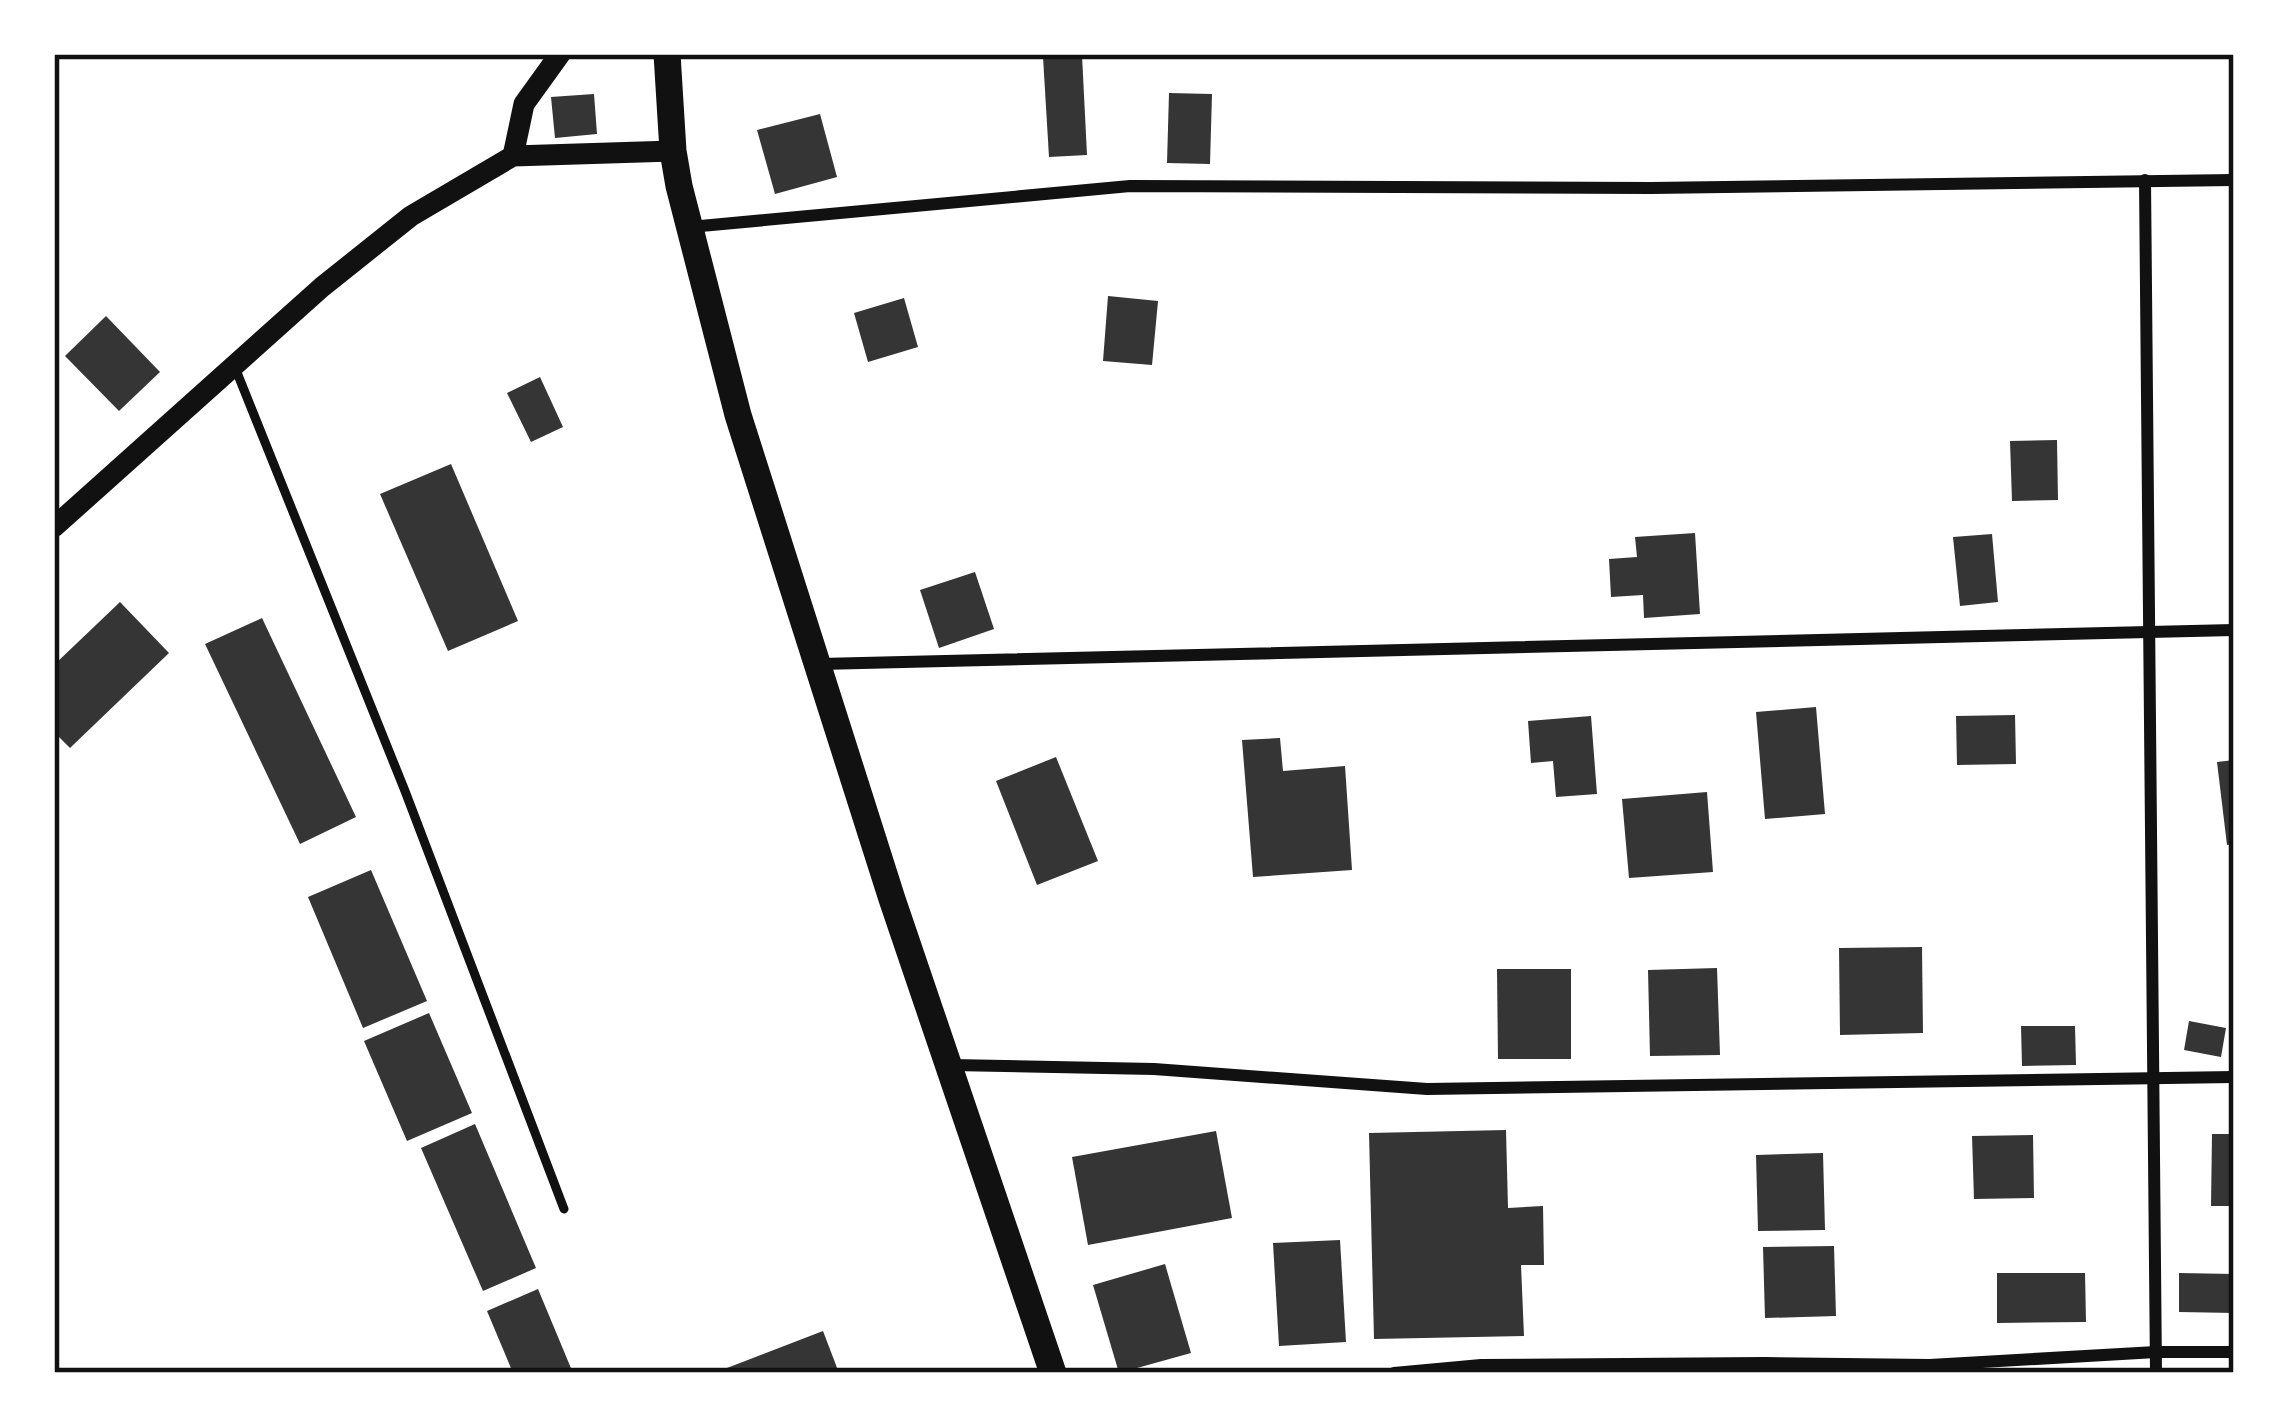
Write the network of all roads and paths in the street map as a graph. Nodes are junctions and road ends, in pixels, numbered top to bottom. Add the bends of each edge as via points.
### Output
1 (560, 54) edge
2 (667, 54) edge
3 (673, 151) junction
4 (513, 156) junction
5 (2145, 180) junction
6 (2234, 180) edge
7 (690, 227) junction
8 (235, 365) junction
9 (54, 527) edge
10 (2234, 630) edge
11 (2149, 631) junction
12 (818, 664) junction
13 (949, 1065) junction
14 (2234, 1077) edge
15 (2155, 1078) junction
16 (564, 1209) dead end
17 (2156, 1352) junction
18 (2234, 1352) edge
19 (1053, 1373) edge
20 (1394, 1373) edge
21 (2156, 1373) edge

1 - 4 street via 524,104
2 - 3 main road
3 - 4 street
3 - 7 main road
4 - 8 street via 411,216
5 - 6 street
5 - 7 street via 1130,186
5 - 11 street
7 - 12 main road via 738,415
8 - 9 street
8 - 16 lane
10 - 11 street
11 - 12 street
11 - 15 street
12 - 13 main road
13 - 15 street via 1154,1069 1427,1089
13 - 19 main road
14 - 15 street
15 - 17 street
17 - 18 street
17 - 20 street via 1930,1365 1481,1365
17 - 21 street

